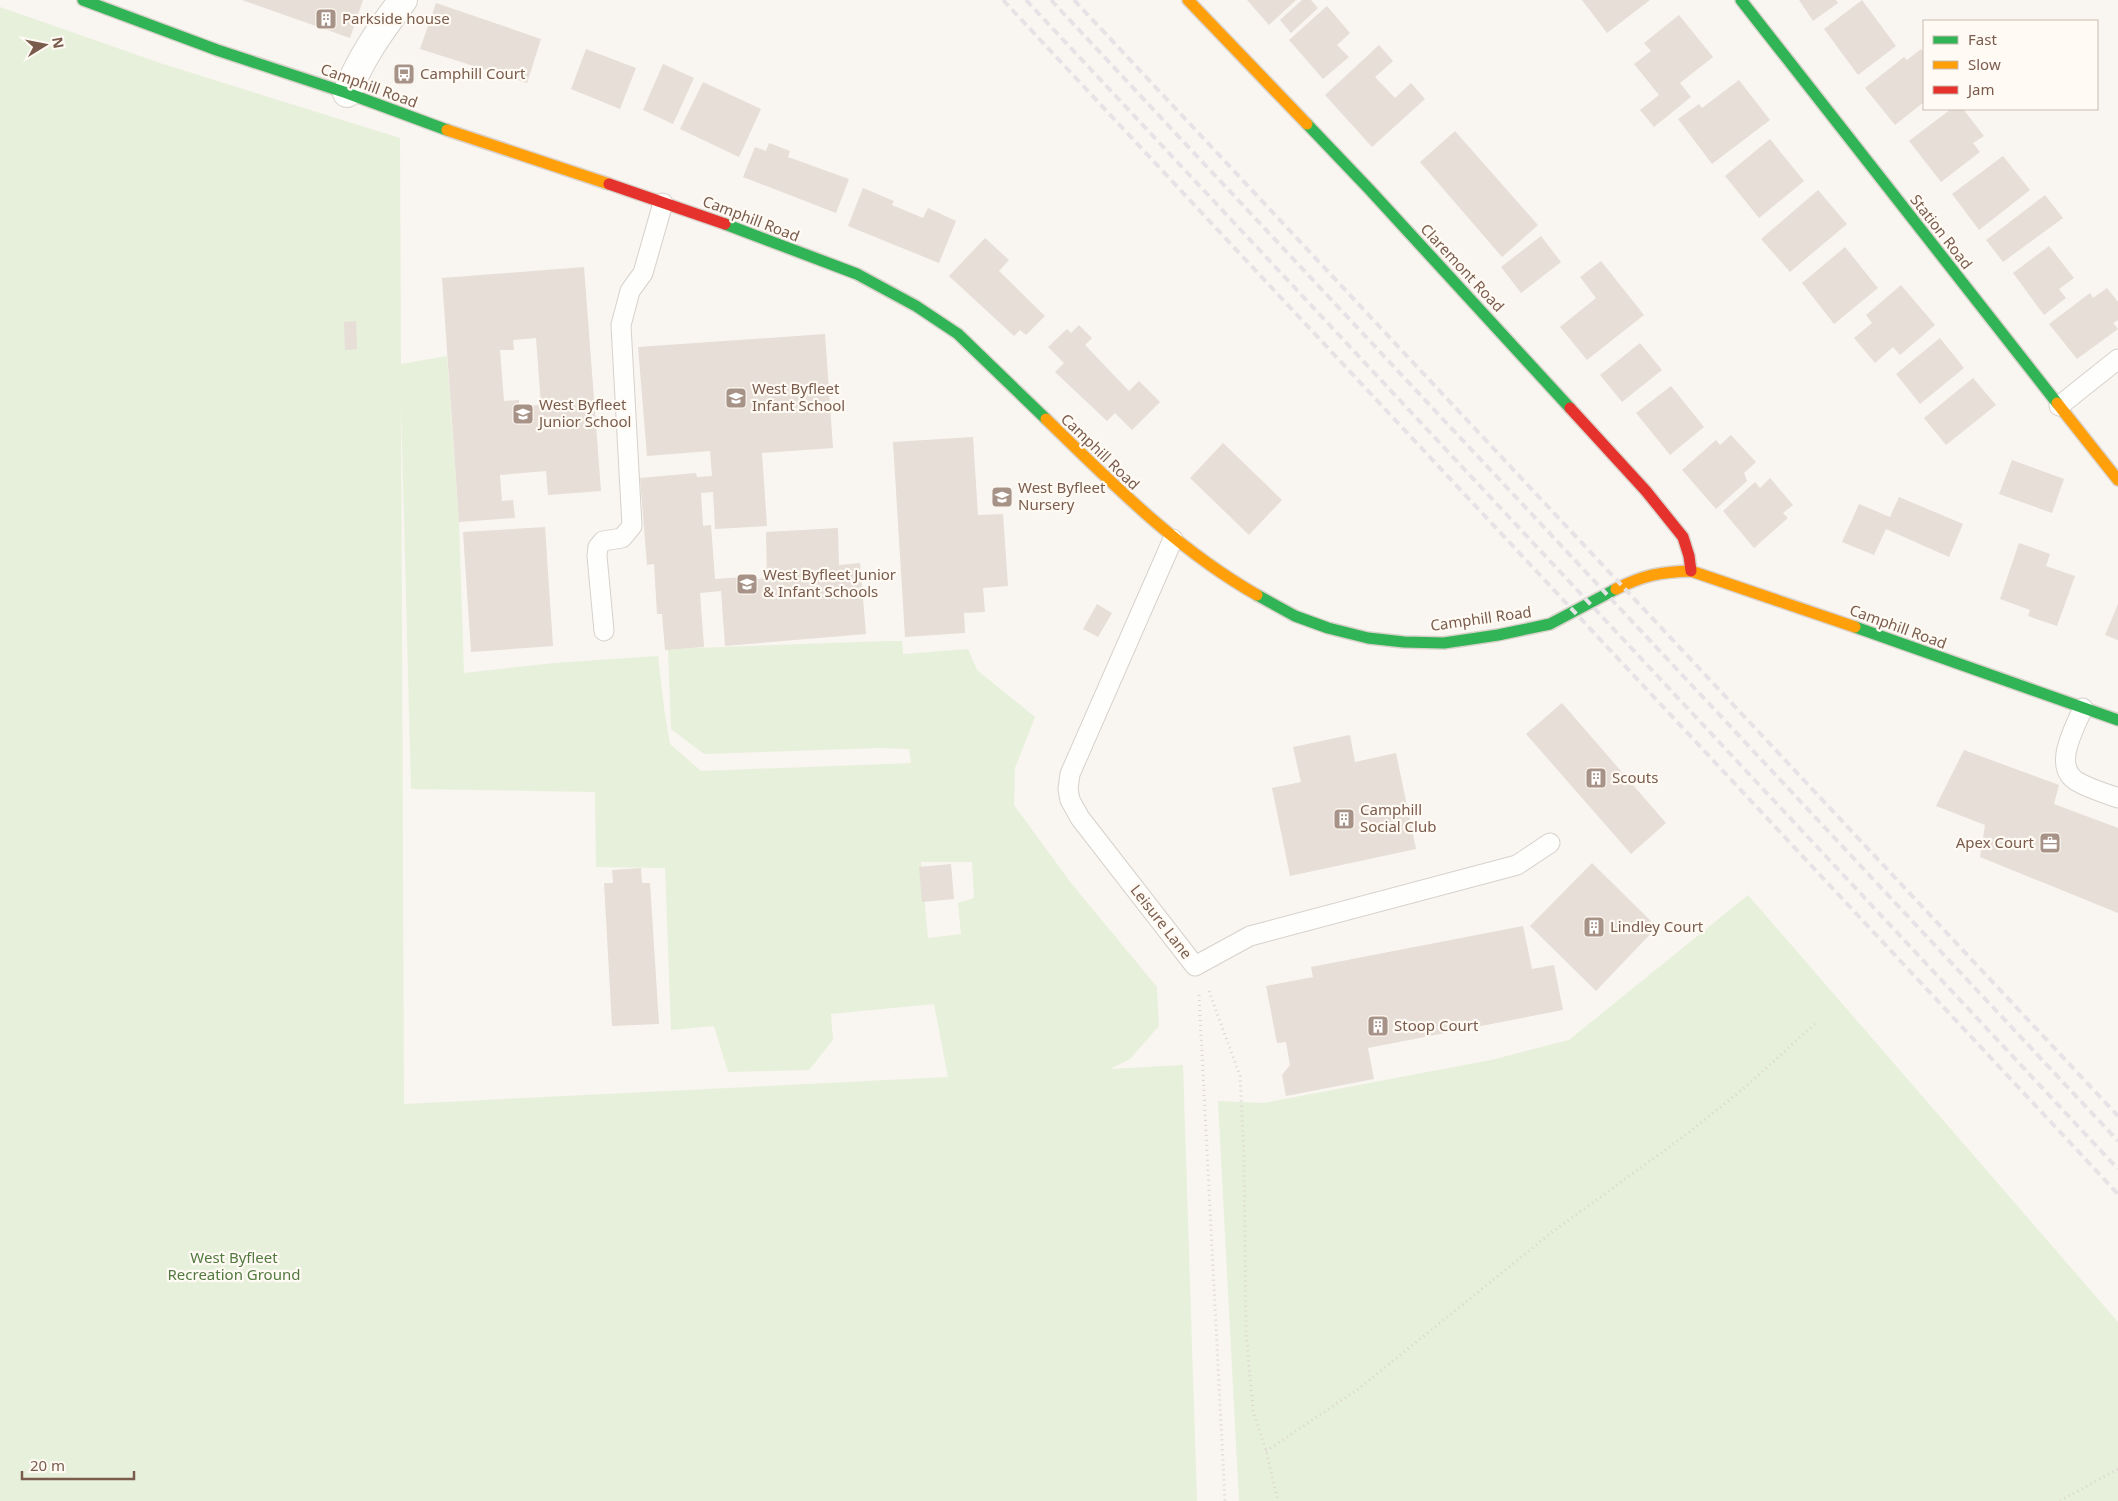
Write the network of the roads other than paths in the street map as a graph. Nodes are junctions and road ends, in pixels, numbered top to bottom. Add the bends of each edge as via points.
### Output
1 (83, 0) edge
2 (403, 0) edge
3 (1188, 0) edge
4 (1741, 0) edge
5 (348, 93) junction
6 (663, 203) junction
7 (2118, 359) edge
8 (2059, 406) junction
9 (2118, 480) edge
10 (1173, 539) junction
11 (1691, 571) junction
12 (604, 631) dead end
13 (2083, 708) junction
14 (2118, 720) edge
15 (2118, 798) edge
16 (1550, 843) dead end

1 - 5 street, Camphill Road via 217,50
2 - 5 street via 358,66
3 - 11 street, Claremont Road via 1369,189 1646,491 1684,537
4 - 8 street, Station Road
5 - 6 street, Camphill Road via 434,126
6 - 10 street, Camphill Road via 857,274 916,306 958,334
6 - 12 lane via 644,273 630,291 621,325 632,526 622,538 603,541 598,547
7 - 8 lane
8 - 9 street, Station Road
10 - 11 street, Camphill Road via 1254,594 1295,616 1368,638 1404,642 1444,643 1550,624 1637,578
10 - 16 lane, Leisure Lane via 1096,711 1070,774 1068,790 1080,818 1195,966 1250,936 1518,865
11 - 13 street, Camphill Road
13 - 14 street, Camphill Road
13 - 15 lane via 2066,754 2066,768 2076,782

